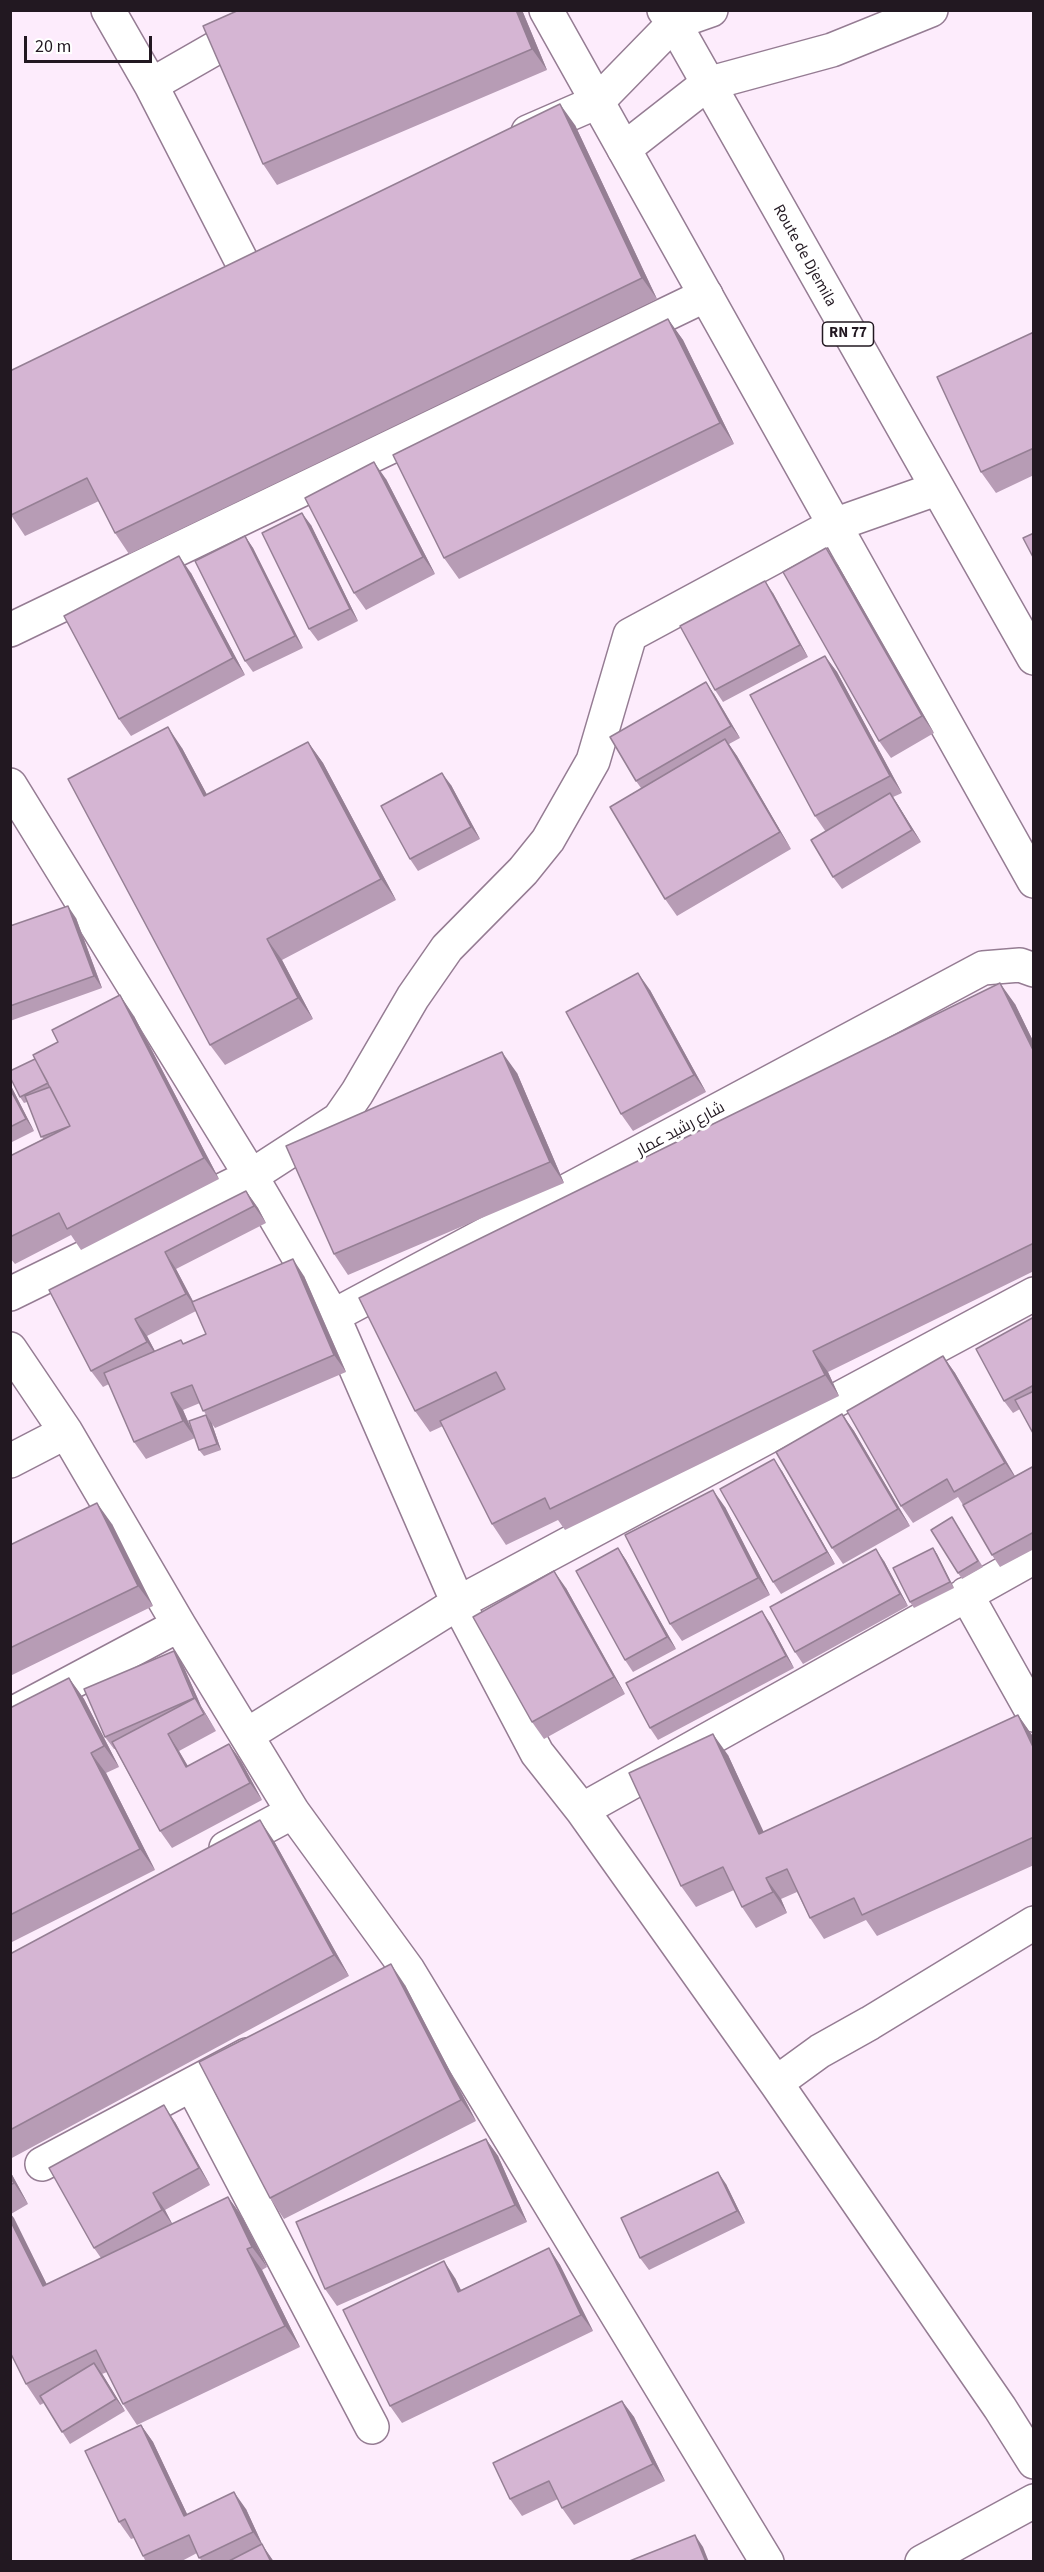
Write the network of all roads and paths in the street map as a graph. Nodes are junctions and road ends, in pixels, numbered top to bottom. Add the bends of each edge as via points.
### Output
1 (108, 10) edge
2 (282, 10) edge
3 (546, 10) edge
4 (711, 10) edge
5 (931, 10) edge
6 (669, 17) edge
7 (707, 84) junction
8 (151, 85) junction
9 (597, 102) junction
10 (500, 145) edge
11 (624, 149) junction
12 (273, 246) edge
13 (241, 260) junction
14 (209, 276) edge
15 (706, 295) junction
16 (936, 489) junction
17 (834, 525) junction
18 (10, 630) edge
19 (1034, 658) edge
20 (11, 786) edge
21 (1034, 881) edge
22 (1034, 970) edge
23 (251, 1176) junction
24 (10, 1294) edge
25 (1034, 1294) edge
26 (333, 1316) junction
27 (10, 1349) edge
28 (66, 1432) junction
29 (10, 1461) edge
30 (1034, 1557) edge
31 (966, 1594) junction
32 (458, 1603) junction
33 (179, 1625) junction
34 (10, 1715) edge
35 (1034, 1715) edge
36 (247, 1735) junction
37 (582, 1810) junction
38 (294, 1812) junction
39 (199, 1862) edge
40 (1034, 1923) edge
41 (408, 1970) junction
42 (377, 1987) edge
43 (274, 2041) edge
44 (777, 2083) junction
45 (192, 2085) junction
46 (42, 2164) dead end
47 (372, 2427) dead end
48 (1034, 2462) edge
49 (1034, 2501) edge
50 (767, 2562) edge
51 (922, 2562) edge

1 - 8 street
2 - 8 street
3 - 9 street
4 - 6 street
5 - 7 street via 832,50
6 - 7 street, Route de Djemila / RN 77
6 - 9 street
7 - 11 street
7 - 16 street, Route de Djemila / RN 77
8 - 13 street
9 - 10 street
9 - 11 street
11 - 15 street
12 - 13 street
13 - 14 street
15 - 17 street
15 - 18 street
16 - 17 street
16 - 19 street, Route de Djemila / RN 77
17 - 21 street
17 - 23 street via 630,635 593,760 548,840 524,872 447,948 339,1119
20 - 23 street
22 - 26 street, شارع رشيد عمار via 1020,965 983,968
23 - 24 street
23 - 26 street
25 - 32 street
26 - 32 street
27 - 28 street
28 - 29 street
28 - 33 street
30 - 31 street
31 - 35 street
31 - 37 street
32 - 36 street
32 - 37 street via 537,1753
33 - 34 street
33 - 36 street
36 - 38 street
37 - 44 street
38 - 39 street
38 - 41 street
40 - 44 street via 820,2051
41 - 42 street
41 - 50 street
43 - 45 street
44 - 48 street
45 - 46 street
45 - 47 street
49 - 51 street

